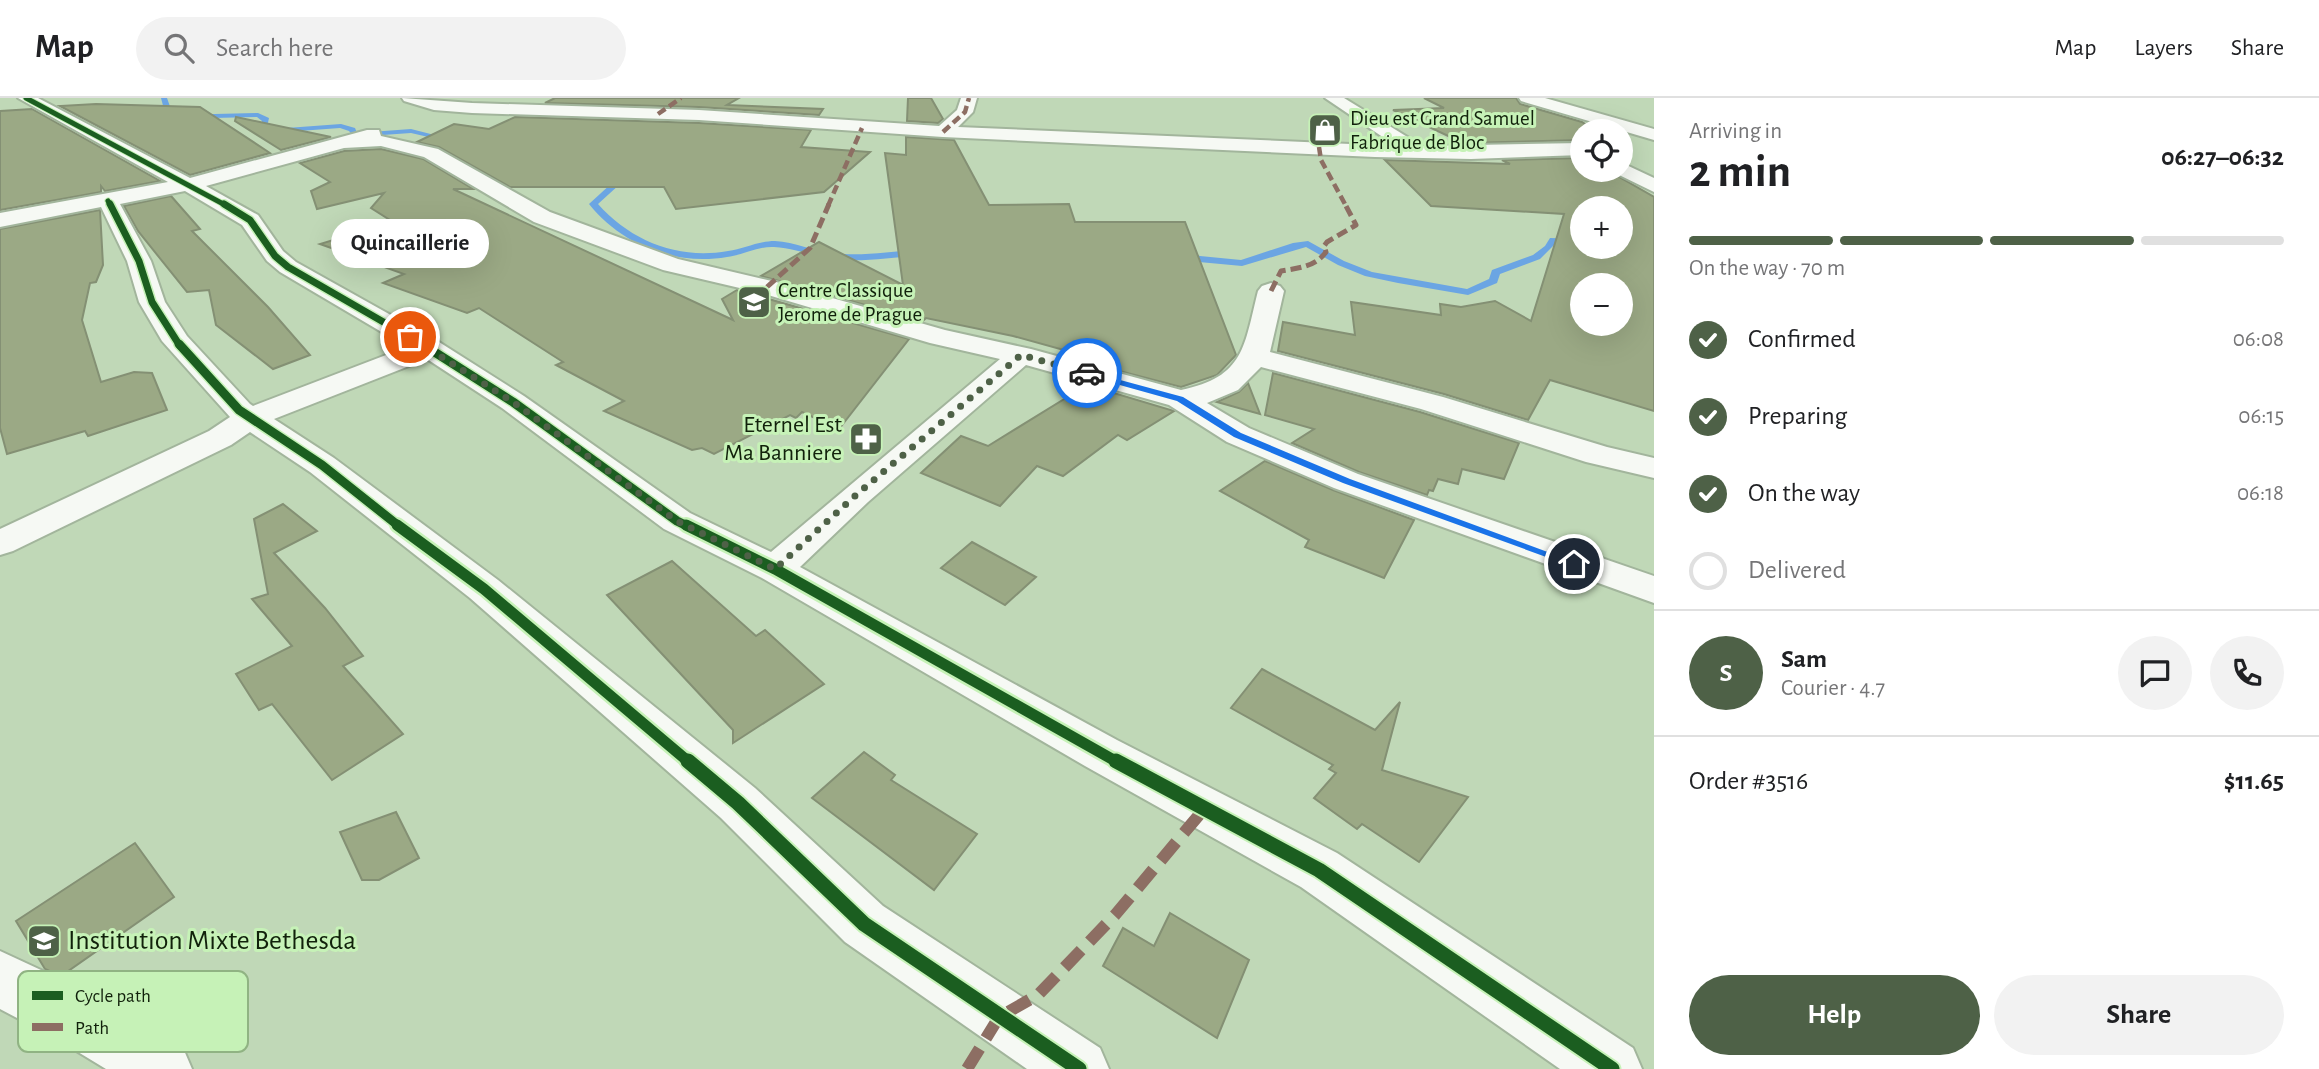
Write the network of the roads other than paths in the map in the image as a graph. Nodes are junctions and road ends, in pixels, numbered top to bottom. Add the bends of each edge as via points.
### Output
1 (26, 98) edge
2 (410, 98) edge
3 (969, 98) edge
4 (1333, 98) edge
5 (1527, 98) edge
6 (447, 106) junction
7 (943, 132) junction
8 (1654, 135) edge
9 (348, 142) junction
10 (1570, 149) edge
11 (1633, 149) edge
12 (1654, 150) edge
13 (1418, 152) junction
14 (1633, 175) edge
15 (187, 185) junction
16 (1654, 186) edge
17 (108, 201) junction
18 (0, 220) edge
19 (1271, 291) dead end
20 (429, 348) junction
21 (1021, 355) junction
22 (1255, 357) junction
23 (1180, 399) junction
24 (251, 417) junction
25 (1654, 468) edge
26 (0, 543) edge
27 (775, 569) junction
28 (1654, 590) edge
29 (0, 979) edge
30 (18, 988) edge
31 (134, 1052) edge
32 (162, 1069) edge
33 (1079, 1069) edge
34 (1612, 1069) edge

1 - 15 street
2 - 6 street
3 - 7 street via 965,112
4 - 13 street
5 - 8 street
6 - 7 street via 699,115
6 - 9 street
7 - 13 street
9 - 15 street
9 - 21 street via 381,141 421,149 542,217 671,265
10 - 13 street
11 - 12 street
14 - 16 street
15 - 17 street
15 - 20 street via 250,220 288,267
17 - 18 street
17 - 24 street via 139,261 152,302 176,341 239,410
19 - 22 street
20 - 24 street
20 - 27 street via 513,402 677,521
21 - 23 street
21 - 27 street
22 - 23 street via 1228,384
22 - 25 street
23 - 28 street via 1238,435 1346,481
24 - 26 street via 220,438
24 - 33 street via 322,465 484,589 738,803 864,924
27 - 34 street via 1319,870
29 - 30 street
31 - 32 street

